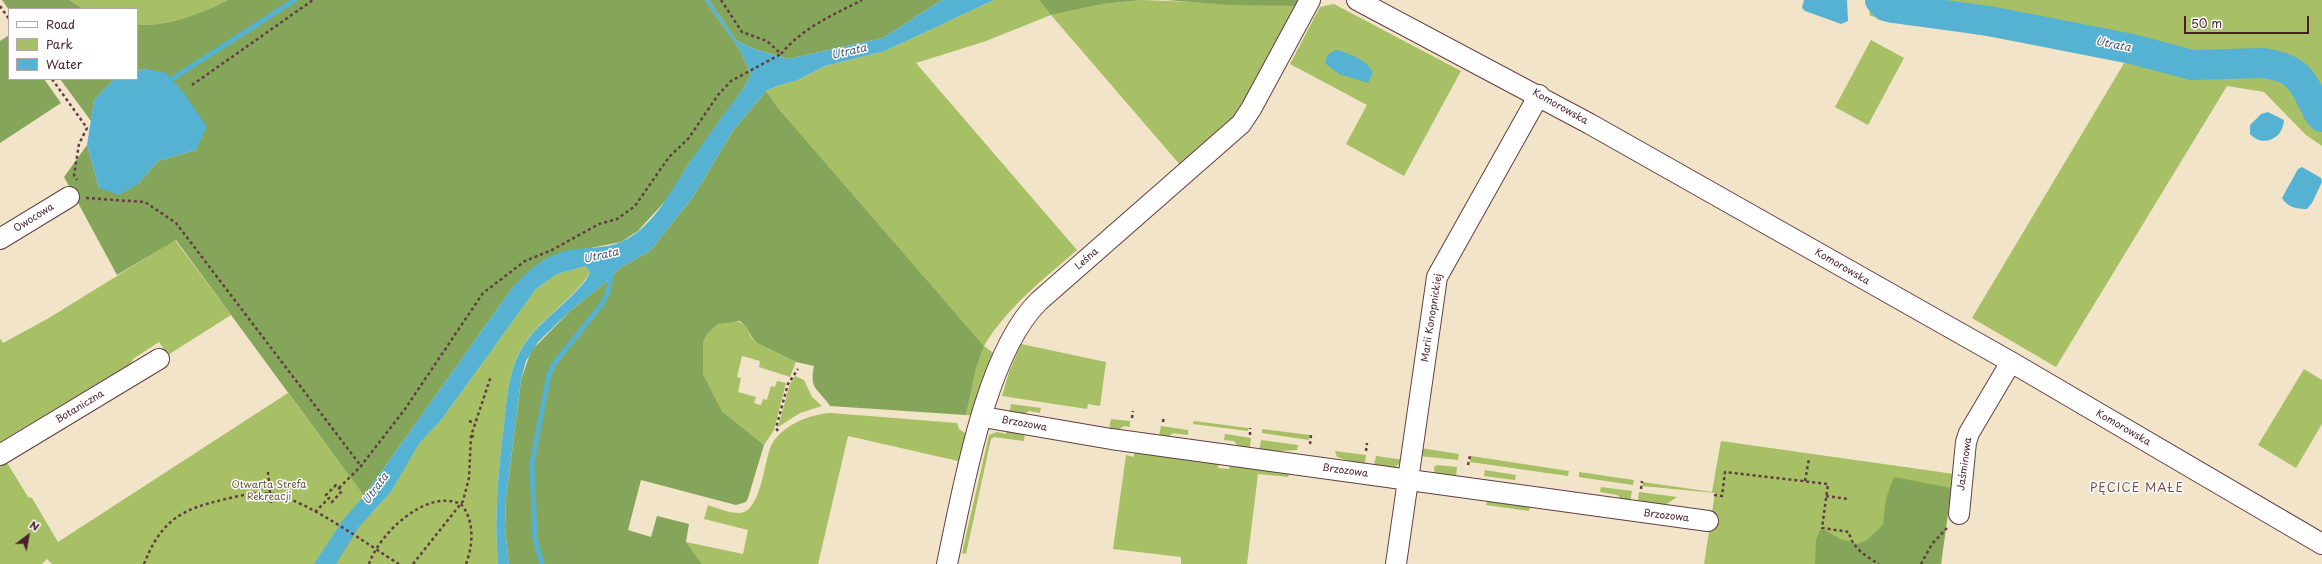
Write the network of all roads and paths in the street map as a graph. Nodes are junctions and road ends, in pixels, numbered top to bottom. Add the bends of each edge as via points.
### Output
1 (313, 0) edge
2 (720, 0) edge
3 (862, 0) edge
4 (1310, 0) edge
5 (1356, 0) edge
6 (0, 6) edge
7 (8, 17) edge
8 (781, 54) junction
9 (53, 80) edge
10 (192, 85) dead end
11 (1539, 95) junction
12 (77, 190) junction
13 (89, 199) junction
14 (0, 239) edge
15 (159, 359) dead end
16 (2011, 362) junction
17 (798, 369) dead end
18 (491, 376) dead end
19 (1133, 411) dead end
20 (1164, 416) dead end
21 (983, 417) junction
22 (1132, 418) dead end
23 (469, 421) dead end
24 (1163, 422) dead end
25 (475, 423) junction
26 (1250, 428) dead end
27 (778, 431) dead end
28 (1250, 435) dead end
29 (1311, 435) dead end
30 (471, 436) junction
31 (477, 437) dead end
32 (1367, 443) dead end
33 (1310, 444) dead end
34 (1366, 451) dead end
35 (0, 455) edge
36 (1470, 456) dead end
37 (1808, 459) dead end
38 (1468, 465) dead end
39 (361, 466) junction
40 (268, 472) dead end
41 (1408, 480) junction
42 (1642, 481) dead end
43 (1805, 482) junction
44 (339, 488) junction
45 (1640, 489) dead end
46 (271, 494) junction
47 (1714, 495) dead end
48 (1826, 496) junction
49 (329, 498) junction
50 (1848, 499) dead end
51 (271, 503) dead end
52 (460, 504) junction
53 (316, 512) junction
54 (1959, 514) joint
55 (1708, 521) dead end
56 (2322, 544) edge
57 (375, 549) junction
58 (144, 564) edge
59 (369, 564) edge
60 (399, 564) edge
61 (413, 564) edge
62 (466, 564) edge
63 (948, 564) edge
64 (1396, 564) edge
65 (1878, 564) edge
66 (1921, 564) edge

1 - 10 path
2 - 8 path via 742,32 767,41
3 - 8 path via 818,22 790,43
4 - 21 street, Leśna via 1241,124 1028,313 1005,351
5 - 11 street, Komorowska
6 - 7 path
8 - 39 path via 731,81 718,95 688,139 669,157 636,206 617,219 594,226 552,250 525,261 483,292 405,409
9 - 12 path via 87,128 79,144 74,175
11 - 16 street, Komorowska
11 - 41 street, Marii Konopnickiej via 1437,277
12 - 13 path
12 - 13 path via 74,194
12 - 14 street, Owocowa
13 - 39 path via 145,202 176,223
15 - 35 street, Botaniczna
16 - 54 street, Jaśminowa via 1969,433
16 - 56 street, Komorowska
17 - 27 path via 788,384 776,428
18 - 25 path
19 - 22 path
20 - 24 path
21 - 41 street, Brzozowa via 1111,439
21 - 63 street, Leśna
23 - 25 path
25 - 30 path
26 - 28 path
29 - 33 path
30 - 31 path
30 - 52 path via 469,478
32 - 34 path
36 - 38 path
37 - 43 path
39 - 44 path
40 - 46 path
41 - 55 street, Brzozowa
41 - 64 street, Marii Konopnickiej
42 - 45 path
43 - 47 path via 1725,472 1722,496
43 - 48 path via 1828,484
44 - 49 path via 336,485 326,496
44 - 49 path via 342,491 332,502
46 - 51 path
46 - 53 path via 282,496
46 - 58 path via 231,498 185,512 168,523 159,533
48 - 50 path
48 - 65 path via 1822,528 1849,532 1858,549
49 - 53 path
52 - 57 path via 444,501 423,506 394,527
52 - 61 path
52 - 62 path via 466,512 472,531
53 - 57 path
54 - 66 path via 1932,544
57 - 59 path
57 - 60 path

